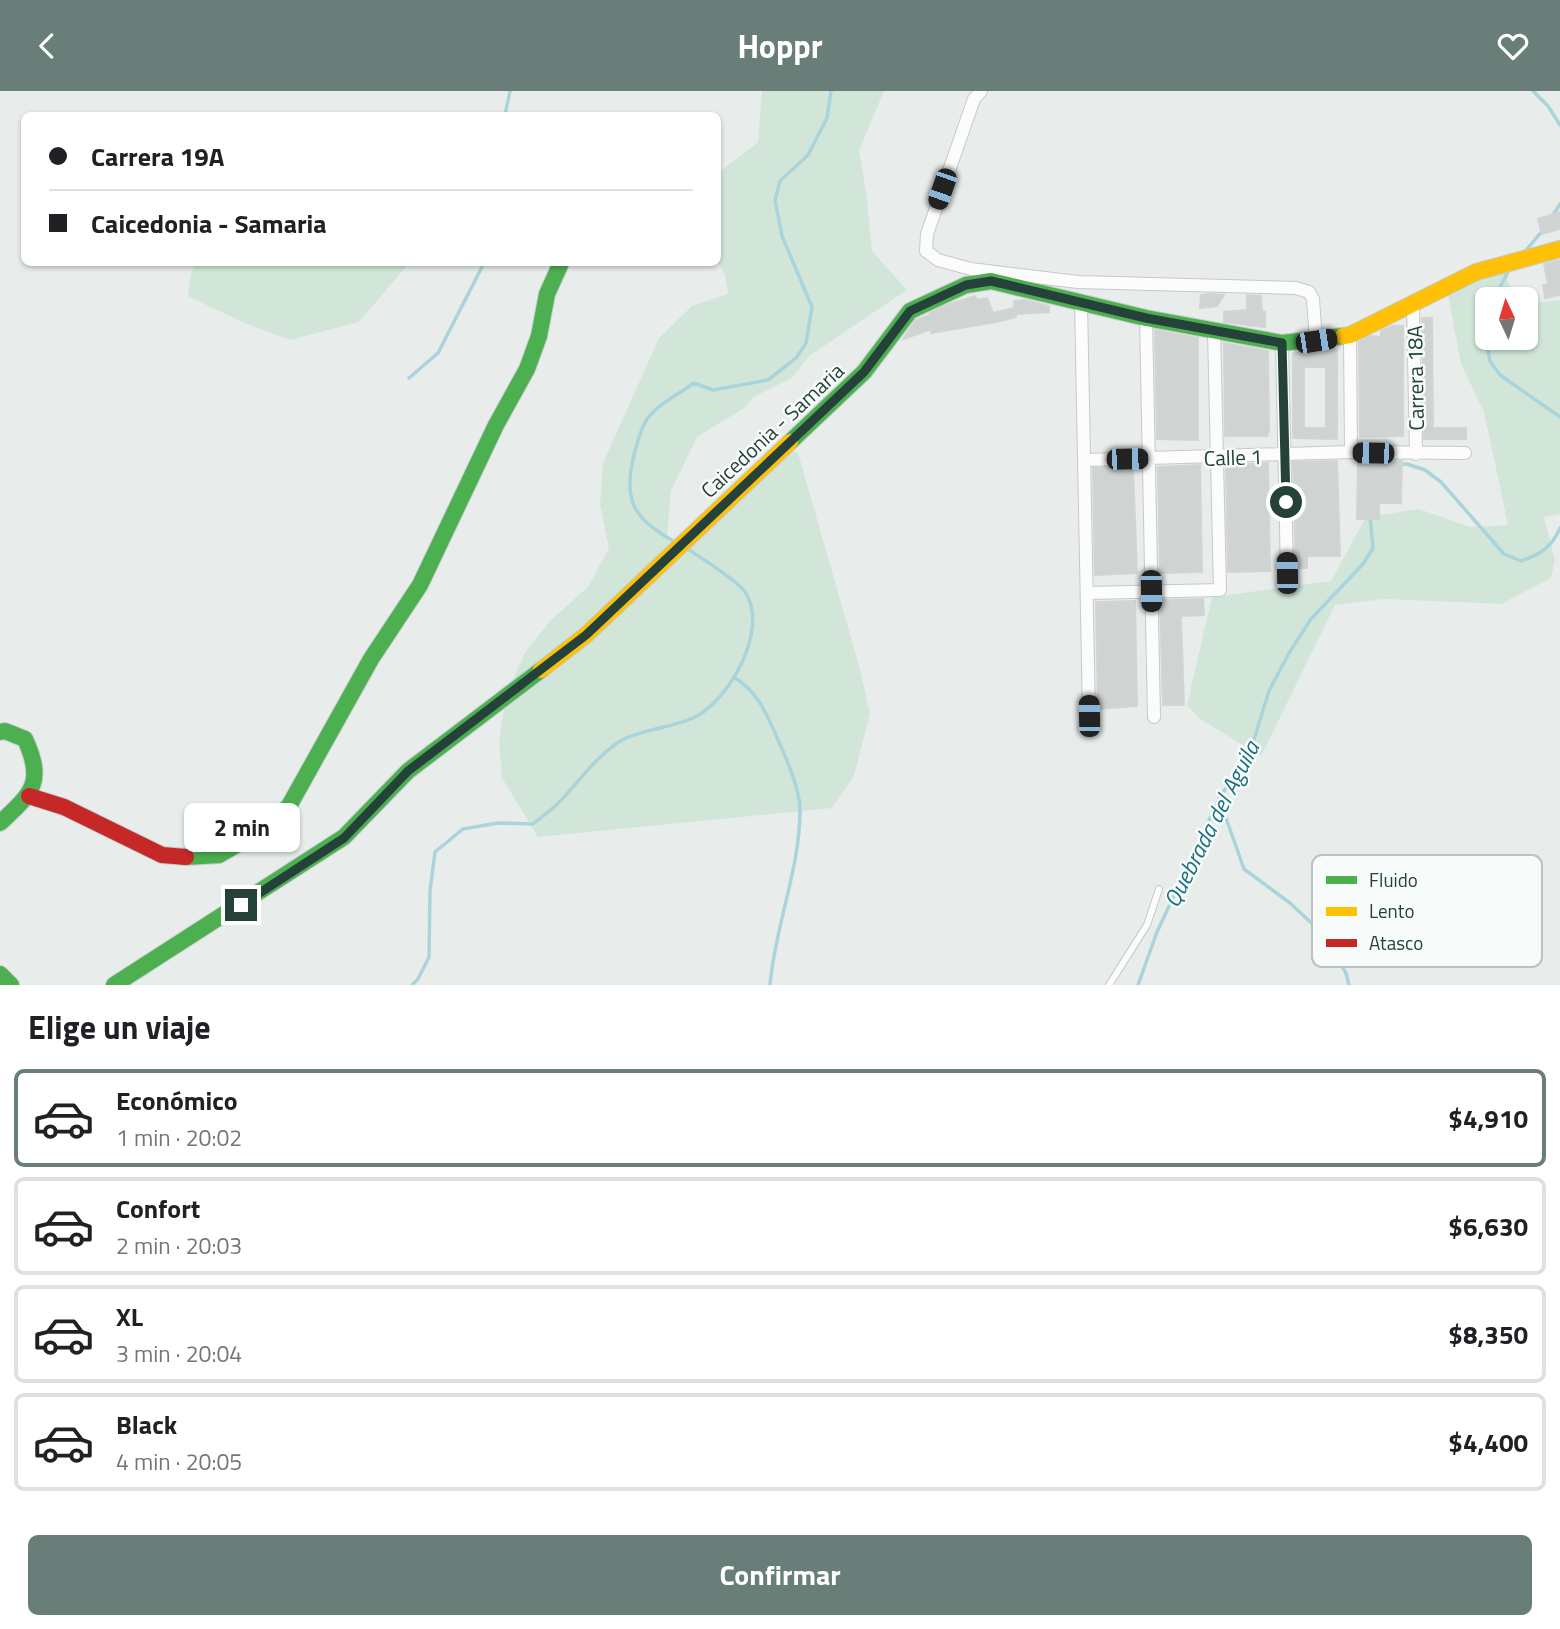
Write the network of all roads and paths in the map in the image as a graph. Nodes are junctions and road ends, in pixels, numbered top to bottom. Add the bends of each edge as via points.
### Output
1 (981, 91) edge
2 (1560, 249) edge
3 (560, 266) edge
4 (1081, 301) junction
5 (1413, 303) junction
6 (1146, 318) junction
7 (1214, 330) junction
8 (1350, 335) junction
9 (1316, 341) junction
10 (1282, 343) junction
11 (1351, 452) junction
12 (1416, 453) junction
13 (1465, 453) dead end
14 (1285, 455) junction
15 (1217, 457) junction
16 (1148, 459) junction
17 (1084, 460) junction
18 (1287, 573) dead end
19 (1151, 591) junction
20 (1087, 593) junction
21 (1089, 716) dead end
22 (1153, 717) dead end
23 (0, 732) edge
24 (29, 796) junction
25 (0, 823) edge
26 (1158, 889) dead end
27 (0, 974) edge
28 (12, 985) edge
29 (114, 985) edge
30 (1109, 985) edge

1 - 9 street via 974,99 927,234 926,251 938,260 971,269 1078,282 1296,288 1309,292 1313,299
2 - 5 street, Caicedonia - Samaria via 1476,272
3 - 24 street via 547,294 527,369 420,585 371,659 289,806 262,830 219,855 192,858 162,855 64,807
4 - 6 street, Caicedonia - Samaria
4 - 17 street
4 - 29 street, Caicedonia - Samaria via 991,281 966,285 910,311 864,372 586,635 408,771 344,838
5 - 8 street, Caicedonia - Samaria
5 - 12 street, Carrera 18A
6 - 7 street, Caicedonia - Samaria
6 - 16 street
7 - 10 street, Caicedonia - Samaria
7 - 15 street
8 - 9 street, Caicedonia - Samaria
8 - 11 street
9 - 10 street, Caicedonia - Samaria
10 - 14 street
11 - 12 street, Calle 1
11 - 14 street, Calle 1
12 - 13 street, Calle 1
14 - 15 street, Calle 1
14 - 18 street
15 - 16 street, Calle 1
15 - 19 street via 1220,590
16 - 17 street, Calle 1
16 - 19 street
17 - 20 street
19 - 20 street
19 - 22 street
20 - 21 street
23 - 24 street via 25,739 33,754 36,780
24 - 25 street
26 - 30 lane via 1147,925
27 - 28 street

